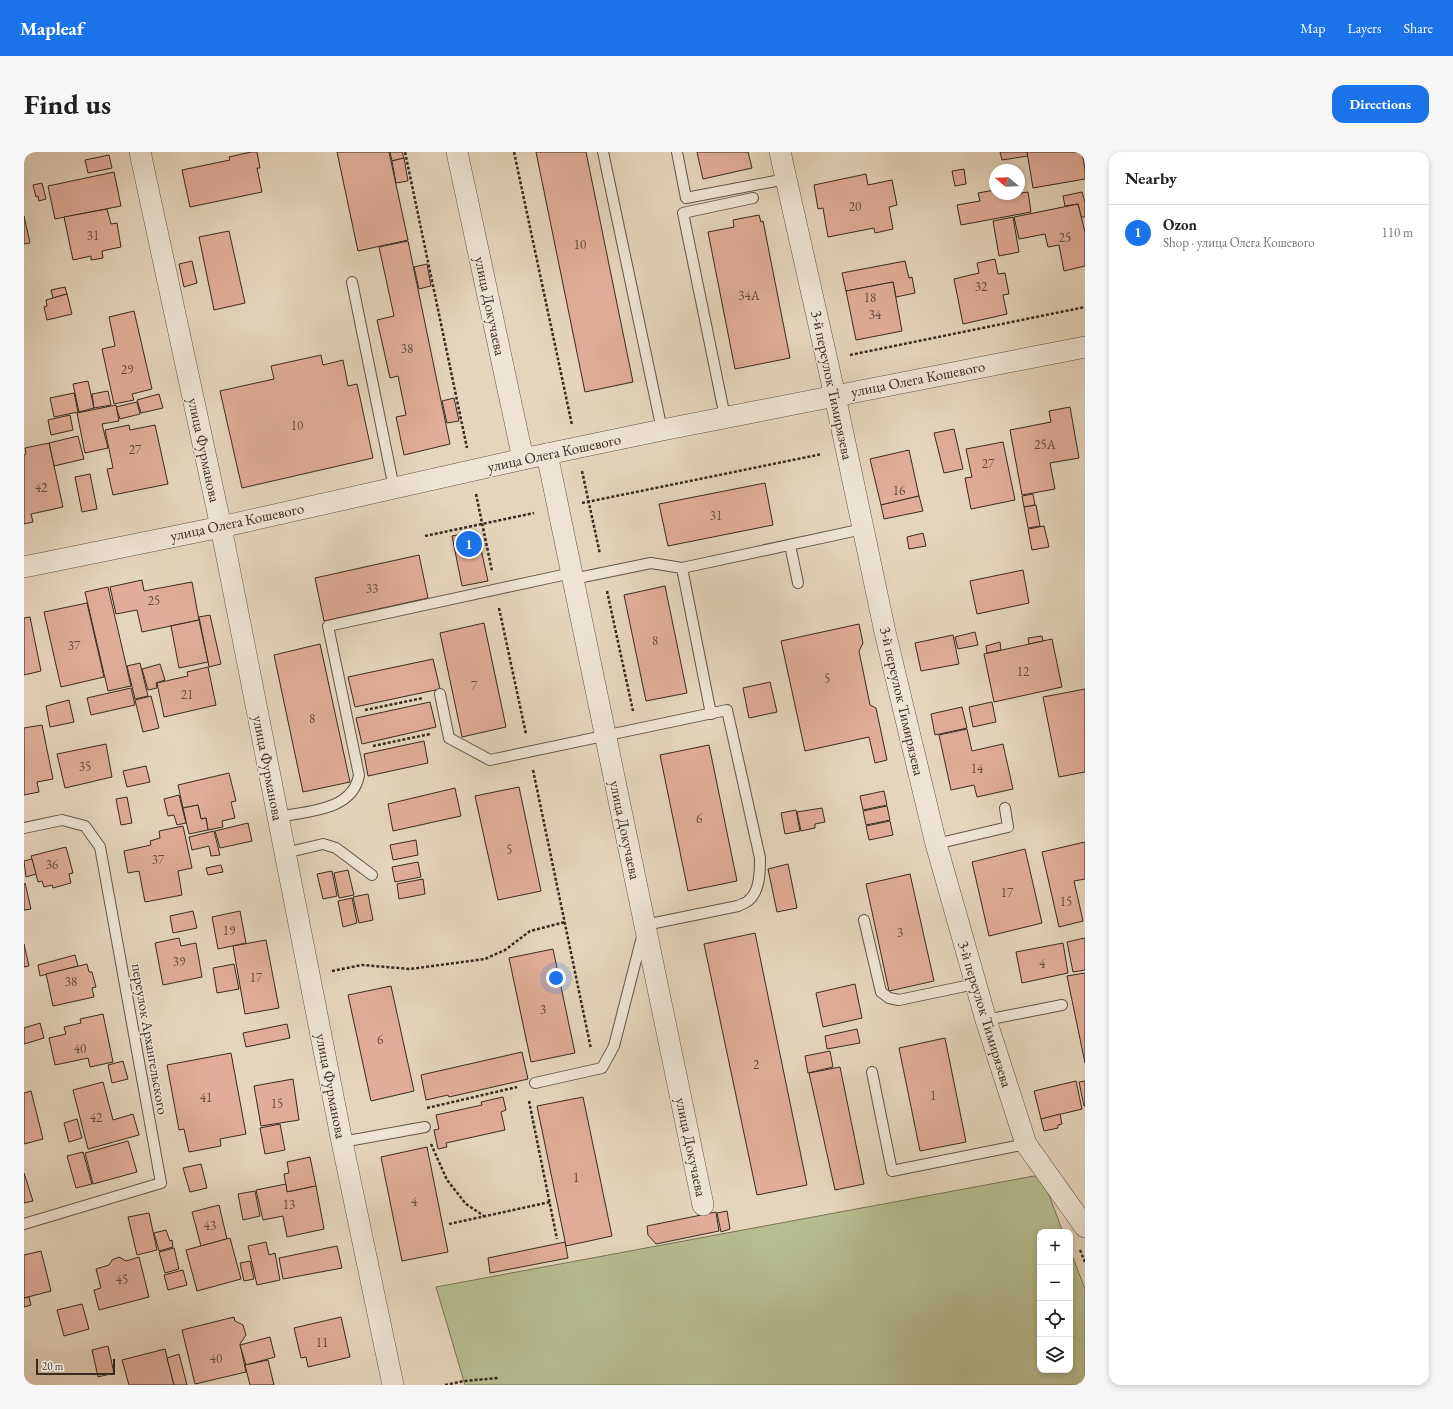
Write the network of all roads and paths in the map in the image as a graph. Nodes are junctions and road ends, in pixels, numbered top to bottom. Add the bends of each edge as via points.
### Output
1 (140, 152) edge
2 (405, 152) edge
3 (457, 152) edge
4 (603, 152) edge
5 (677, 152) edge
6 (780, 152) edge
7 (786, 179) junction
8 (753, 198) dead end
9 (352, 282) dead end
10 (1085, 307) edge
11 (1085, 347) edge
12 (826, 360) junction
13 (835, 396) junction
14 (725, 417) junction
15 (662, 430) junction
16 (846, 450) junction
17 (547, 454) junction
18 (523, 459) junction
19 (471, 471) junction
20 (394, 488) junction
21 (558, 508) junction
22 (482, 523) junction
23 (221, 527) junction
24 (863, 529) junction
25 (425, 536) dead end
26 (790, 545) junction
27 (24, 567) edge
28 (682, 568) junction
29 (572, 576) junction
30 (798, 582) dead end
31 (496, 590) junction
32 (440, 694) joint
33 (347, 714) junction
34 (711, 714) junction
35 (448, 731) junction
36 (605, 735) junction
37 (354, 750) junction
38 (530, 752) junction
39 (1005, 808) dead end
40 (278, 817) junction
41 (24, 828) edge
42 (936, 844) junction
43 (285, 853) junction
44 (372, 875) dead end
45 (864, 920) dead end
46 (565, 922) junction
47 (645, 925) junction
48 (309, 976) junction
49 (976, 984) junction
50 (1062, 1005) dead end
51 (986, 1020) junction
52 (595, 1069) junction
53 (872, 1072) dead end
54 (530, 1084) junction
55 (425, 1127) junction
56 (342, 1142) junction
57 (1026, 1144) junction
58 (550, 1202) junction
59 (703, 1205) dead end
60 (484, 1216) junction
61 (24, 1224) edge
62 (449, 1224) dead end
63 (1085, 1227) edge
64 (557, 1239) dead end
65 (498, 1378) dead end
66 (393, 1385) edge
67 (445, 1385) edge

1 - 23 street, улица Фурманова
2 - 19 path
3 - 18 street, улица Докучаева
4 - 15 lane
5 - 7 lane via 686,198
6 - 7 street, 3-й переулок Тимирязева
7 - 12 street, 3-й переулок Тимирязева
8 - 14 lane via 683,213
9 - 20 lane
10 - 12 path
11 - 13 street, улица Олега Кошевого
12 - 13 street, 3-й переулок Тимирязева
13 - 14 street, улица Олега Кошевого
13 - 16 street, 3-й переулок Тимирязева
14 - 15 street, улица Олега Кошевого
15 - 17 street, улица Олега Кошевого
16 - 21 path
16 - 24 street, 3-й переулок Тимирязева
17 - 18 street, улица Олега Кошевого
17 - 21 street, улица Докучаева
18 - 19 street, улица Олега Кошевого
19 - 20 street, улица Олега Кошевого
19 - 22 path
20 - 23 street, улица Олега Кошевого
21 - 22 path
21 - 29 street, улица Докучаева
22 - 25 path
22 - 31 path
23 - 27 street, улица Олега Кошевого
23 - 40 street, улица Фурманова
24 - 26 lane
24 - 42 street, 3-й переулок Тимирязева
26 - 28 lane
26 - 30 lane
28 - 29 lane via 652,563
28 - 34 lane
29 - 31 lane
29 - 36 street, улица Докучаева
31 - 33 lane via 328,626
31 - 38 path
32 - 33 path
32 - 35 lane
33 - 37 lane
34 - 36 lane
34 - 47 lane via 727,710 760,858 757,888 749,900 738,906
35 - 37 path
35 - 38 lane via 449,738 490,760
36 - 38 lane
36 - 47 street, улица Докучаева
37 - 40 lane via 359,775 358,784 352,794 328,807
38 - 46 path
39 - 42 lane via 1008,827
40 - 43 street, улица Фурманова
41 - 61 lane, переулок Архангельского via 62,820 85,826 100,847 161,1182
42 - 49 street, 3-й переулок Тимирязева
43 - 44 lane via 322,844 336,848
43 - 48 street, улица Фурманова
45 - 49 lane via 881,992 889,998 899,1000
46 - 48 path via 530,931 505,950 485,959 410,969 362,965
46 - 52 path
47 - 52 lane via 614,1046 602,1068
47 - 59 street, улица Докучаева
48 - 56 street, улица Фурманова
49 - 51 street, 3-й переулок Тимирязева
50 - 51 lane
51 - 57 street, 3-й переулок Тимирязева
52 - 54 lane
53 - 57 lane via 892,1171
54 - 55 path via 421,1109
54 - 58 path
55 - 56 lane
55 - 60 path via 447,1180 466,1204
56 - 66 street, улица Фурманова
57 - 63 street, 3-й переулок Тимирязева
58 - 60 path
58 - 64 path
60 - 62 path
65 - 67 path

